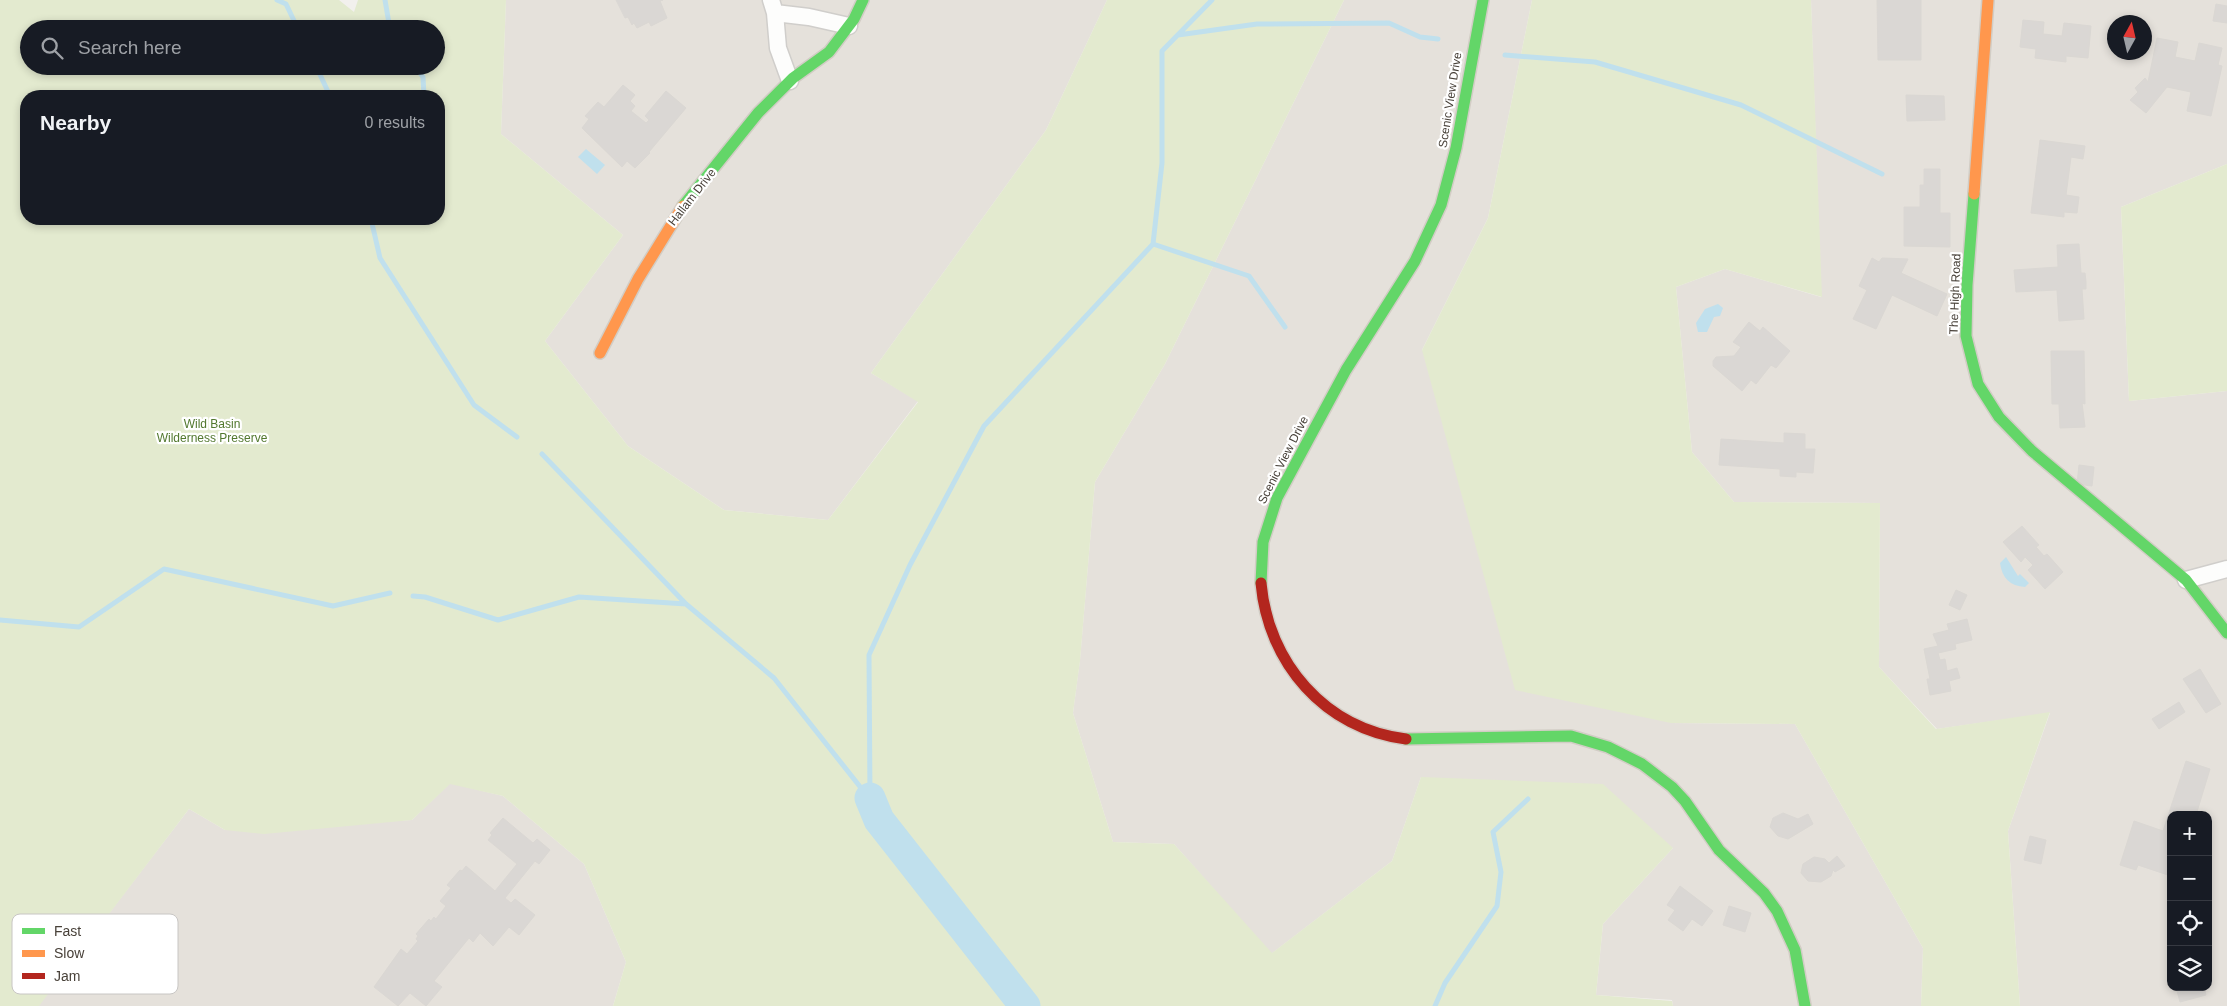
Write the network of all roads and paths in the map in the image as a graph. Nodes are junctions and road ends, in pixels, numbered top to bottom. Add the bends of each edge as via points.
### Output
1 (863, 0) edge
2 (1482, 0) edge
3 (1988, 0) edge
4 (773, 6) edge
5 (849, 26) junction
6 (790, 81) junction
7 (600, 353) dead end
8 (2227, 569) edge
9 (2186, 580) junction
10 (2227, 633) edge
11 (1805, 1006) edge

1 - 5 street, Hallam Drive
2 - 11 street, Scenic View Drive via 1453,163 1431,231 1328,401 1276,501 1267,525 1261,567 1267,622 1291,672 1312,696 1344,719 1370,730 1393,737 1432,739 1571,736 1612,748 1646,766 1674,790 1722,853 1769,899 1794,945
3 - 9 street, The High Road via 1967,294 1966,336 1978,384 1999,417 2032,451
4 - 5 street
4 - 6 street via 778,48
5 - 6 street, Hallam Drive via 828,52
6 - 7 street, Hallam Drive via 758,113 677,213
8 - 9 street
9 - 10 street, The High Road

